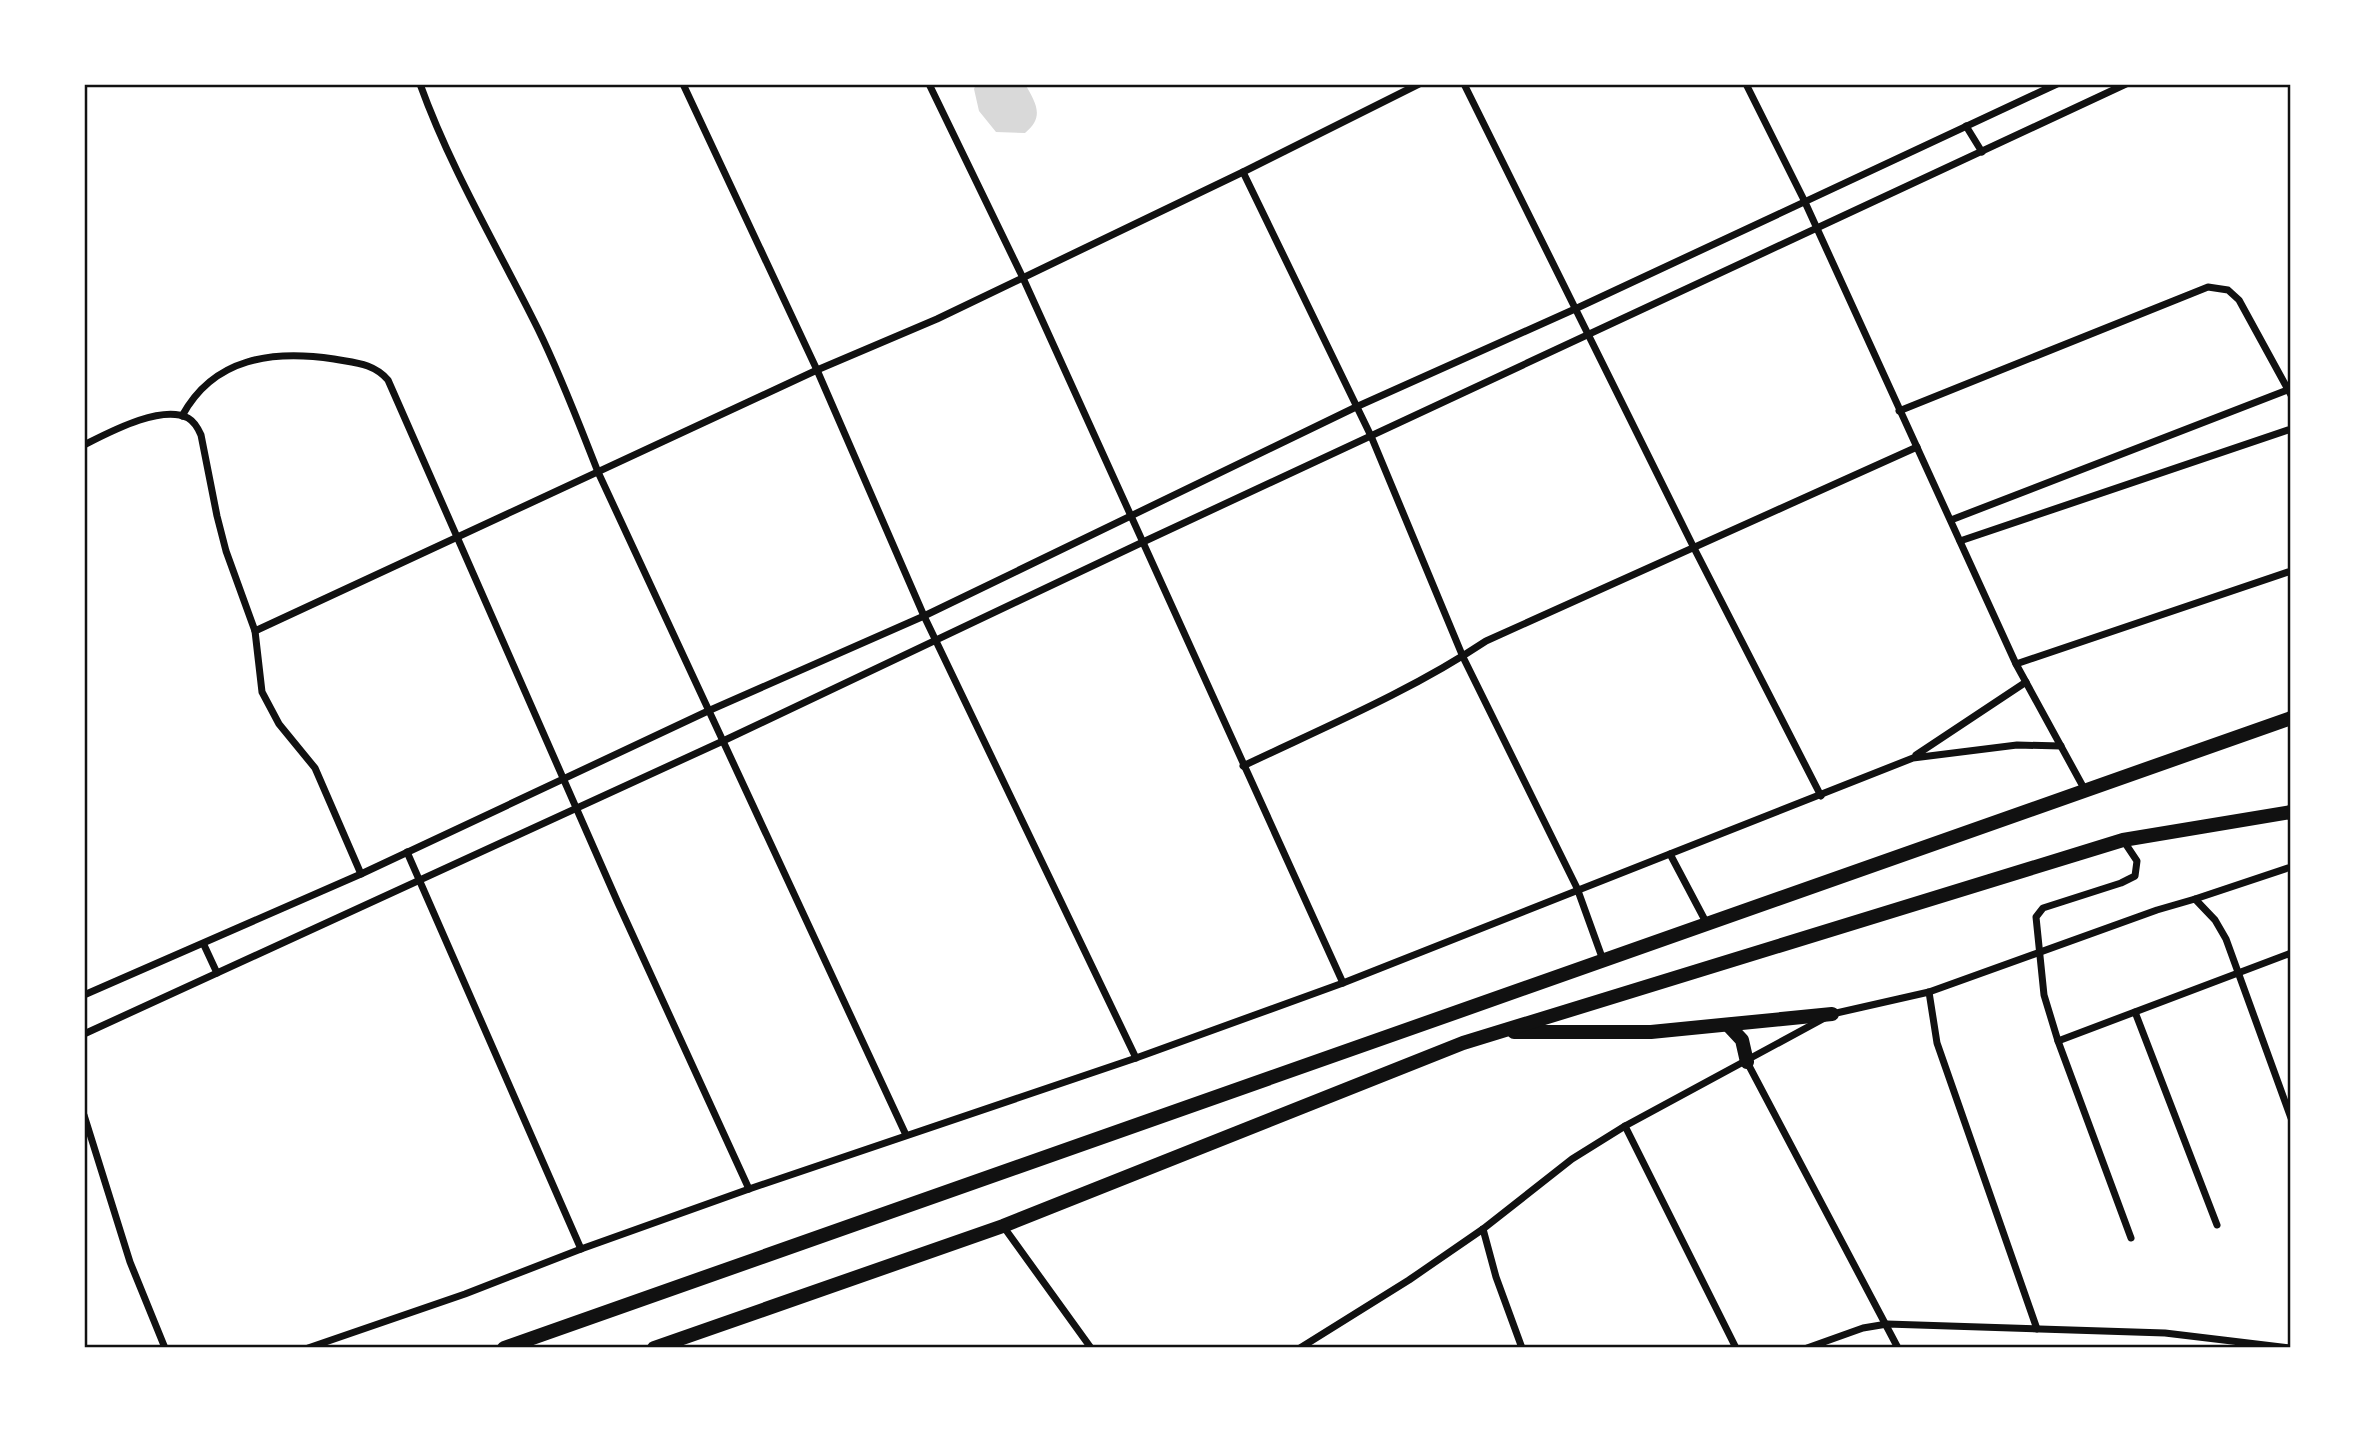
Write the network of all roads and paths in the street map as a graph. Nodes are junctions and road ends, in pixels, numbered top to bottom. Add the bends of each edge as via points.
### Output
1 (420, 84) edge
2 (683, 84) edge
3 (929, 84) edge
4 (1419, 84) edge
5 (1464, 84) edge
6 (1746, 84) edge
7 (2057, 84) edge
8 (2126, 84) edge
9 (1966, 126) junction
10 (1982, 152) junction
11 (1243, 172) junction
12 (1804, 200) junction
13 (1817, 229) junction
14 (1023, 278) junction
15 (1575, 309) junction
16 (1588, 334) junction
17 (817, 370) junction
18 (2290, 391) edge
19 (1356, 407) junction
20 (1899, 411) junction
21 (183, 416) junction
22 (2291, 429) edge
23 (1371, 436) junction
24 (84, 445) edge
25 (1917, 447) junction
26 (598, 472) junction
27 (1131, 515) junction
28 (1951, 520) junction
29 (456, 537) junction
30 (1959, 541) junction
31 (1143, 542) junction
32 (1694, 548) junction
33 (2291, 571) edge
34 (924, 615) junction
35 (255, 631) junction
36 (937, 642) junction
37 (1462, 657) junction
38 (2016, 664) junction
39 (2026, 682) junction
40 (708, 711) junction
41 (2291, 718) edge
42 (723, 741) junction
43 (2061, 746) junction
44 (1913, 758) junction
45 (1243, 766) junction
46 (564, 778) junction
47 (2086, 792) junction
48 (1821, 796) junction
49 (576, 808) junction
50 (2291, 812) edge
51 (2123, 840) junction
52 (407, 852) junction
53 (1670, 854) junction
54 (2291, 867) edge
55 (361, 874) junction
56 (418, 880) junction
57 (1577, 888) junction
58 (2195, 899) junction
59 (1708, 925) junction
60 (204, 944) junction
61 (2039, 951) junction
62 (2291, 953) edge
63 (1603, 960) junction
64 (2237, 972) junction
65 (217, 973) junction
66 (1343, 983) junction
67 (1929, 992) junction
68 (84, 995) edge
69 (2135, 1012) junction
70 (1832, 1014) junction
71 (1728, 1025) junction
72 (1499, 1032) junction
73 (84, 1034) edge
74 (2058, 1041) junction
75 (1136, 1058) junction
76 (1747, 1062) junction
77 (84, 1115) edge
78 (2291, 1118) edge
79 (1625, 1126) junction
80 (906, 1135) junction
81 (749, 1189) junction
82 (2217, 1225) dead end
83 (1003, 1226) junction
84 (1483, 1229) junction
85 (2132, 1238) dead end
86 (581, 1249) junction
87 (1887, 1324) junction
88 (2037, 1329) junction
89 (165, 1348) edge
90 (308, 1348) edge
91 (504, 1348) edge
92 (654, 1348) edge
93 (1091, 1348) edge
94 (1300, 1348) edge
95 (1522, 1348) edge
96 (1736, 1348) edge
97 (1807, 1348) edge
98 (1898, 1348) edge
99 (2290, 1348) edge

1 - 26 street via 464,188 566,391
2 - 17 street
3 - 14 street
4 - 11 street
5 - 15 street
6 - 12 street
7 - 9 street
8 - 10 street
9 - 10 street
9 - 12 street
10 - 13 street
11 - 14 street
11 - 19 street
12 - 13 street
12 - 15 street
13 - 16 street
13 - 20 street
14 - 17 street
14 - 27 street
15 - 16 street
15 - 19 street
16 - 23 street
16 - 32 street
17 - 26 street
17 - 34 street
18 - 20 street via 2234,293 2208,287
18 - 28 street
19 - 23 street
19 - 27 street
20 - 25 street
21 - 24 street via 135,422
21 - 29 street via 191,400 212,379 263,358 296,355 374,367 388,380
21 - 35 street via 201,435 226,551
22 - 30 street
23 - 31 street
23 - 37 street
25 - 28 street
25 - 32 street
26 - 29 street
26 - 40 street
27 - 31 street
27 - 34 street
28 - 30 street
29 - 35 street
29 - 46 street
30 - 38 street
31 - 36 street
31 - 45 street
32 - 37 street via 1486,641
32 - 48 street
33 - 38 street
34 - 36 street
34 - 40 street
35 - 55 street via 262,692 279,724 315,768
36 - 42 street
36 - 75 street
37 - 45 street
37 - 57 street
38 - 39 street
39 - 43 street
39 - 44 street
40 - 42 street
40 - 46 street
41 - 47 highway
42 - 49 street
42 - 80 street
43 - 44 street via 2017,745
43 - 47 street
44 - 48 street
45 - 66 street
46 - 49 street
46 - 52 street
47 - 59 highway
48 - 53 street
49 - 56 street
49 - 81 street
50 - 51 highway
51 - 61 street via 2137,862 2135,876 2043,908 2036,917
51 - 72 highway
52 - 55 street
52 - 56 street
53 - 57 street
53 - 59 street
54 - 58 street
55 - 60 street
56 - 65 street
56 - 86 street
57 - 63 street
57 - 66 street
58 - 61 street
58 - 64 street via 2226,939
59 - 63 highway
60 - 65 street
60 - 68 street
61 - 67 street
61 - 74 street via 2044,995
62 - 64 street
63 - 91 highway
64 - 69 street
64 - 78 street
65 - 73 street
66 - 75 street
67 - 70 street
67 - 88 street via 1937,1042
69 - 74 street
69 - 82 street
70 - 71 highway
70 - 76 street
71 - 72 highway via 1651,1032
71 - 76 highway via 1742,1040
72 - 83 highway
74 - 85 street
75 - 80 street
76 - 79 street
76 - 87 street
77 - 89 street via 130,1262
79 - 84 street via 1572,1159
79 - 96 street
80 - 81 street
81 - 86 street
83 - 92 highway
83 - 93 street
84 - 94 street
84 - 95 street
86 - 90 street
87 - 88 street
87 - 97 street
87 - 98 street
88 - 99 street via 2165,1333

